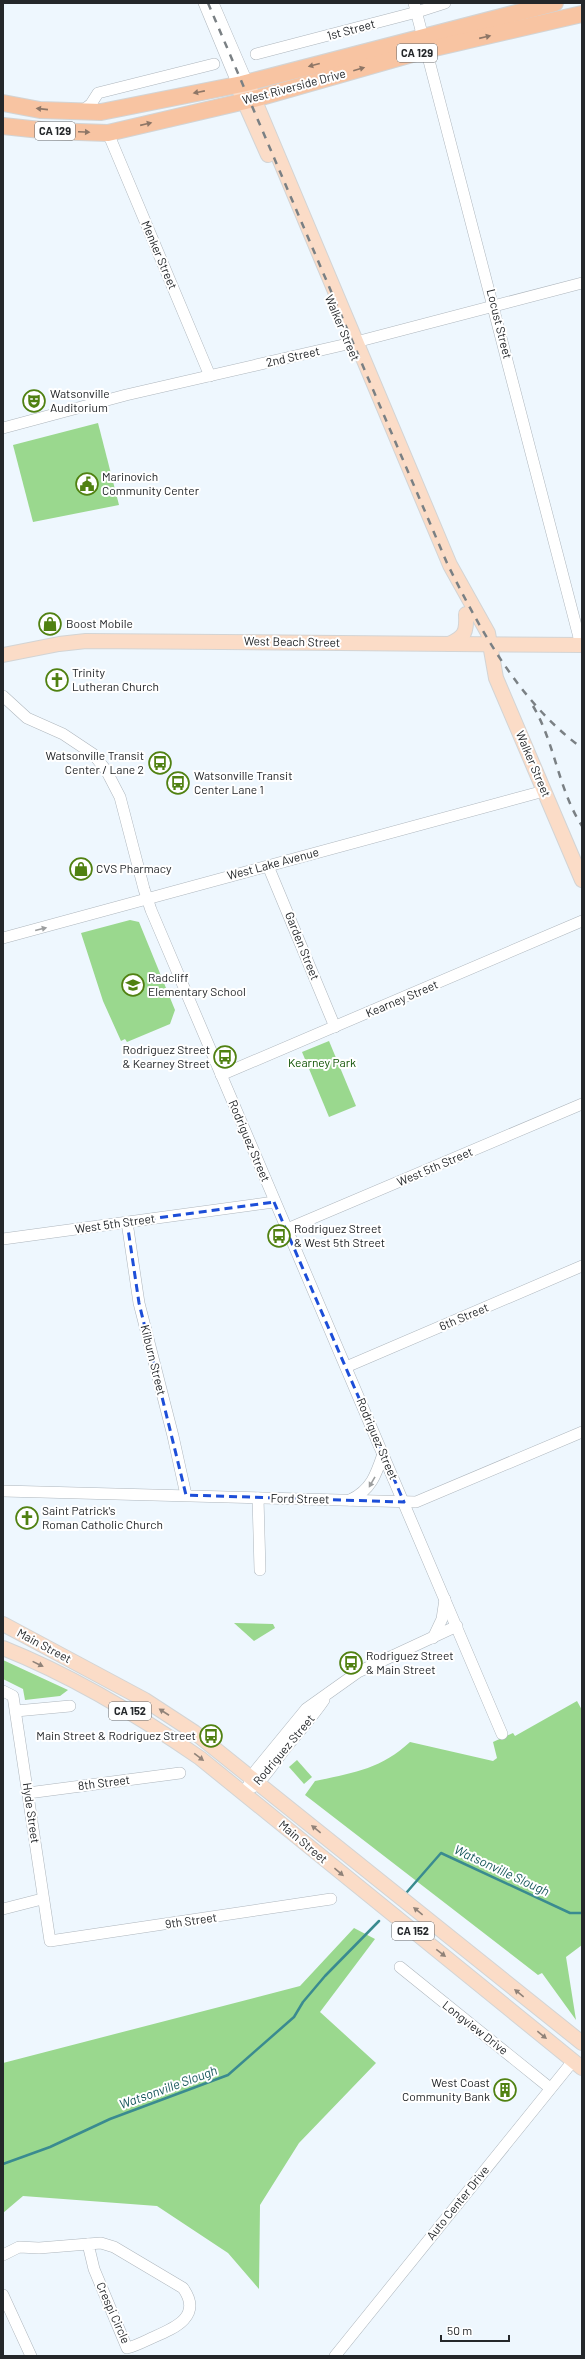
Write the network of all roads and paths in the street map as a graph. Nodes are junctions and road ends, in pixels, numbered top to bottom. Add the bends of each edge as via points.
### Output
1 (204, 3) edge
2 (213, 3) edge
3 (445, 3) edge
4 (556, 3) edge
5 (416, 8) edge
6 (580, 11) edge
7 (424, 43) junction
8 (256, 54) dead end
9 (214, 64) dead end
10 (242, 84) junction
11 (249, 100) junction
12 (3, 103) edge
13 (81, 113) junction
14 (3, 126) edge
15 (108, 133) junction
16 (582, 283) edge
17 (494, 305) junction
18 (352, 343) junction
19 (210, 376) junction
20 (3, 428) edge
21 (466, 614) junction
22 (448, 645) junction
23 (491, 645) junction
24 (581, 645) edge
25 (3, 654) edge
26 (3, 696) edge
27 (544, 792) junction
28 (268, 866) junction
29 (582, 880) edge
30 (147, 899) junction
31 (582, 921) edge
32 (3, 938) edge
33 (335, 1027) junction
34 (221, 1075) junction
35 (582, 1104) edge
36 (274, 1202) junction
37 (127, 1222) junction
38 (287, 1229) junction
39 (3, 1239) edge
40 (582, 1266) edge
41 (346, 1367) junction
42 (582, 1432) edge
43 (383, 1454) junction
44 (3, 1491) edge
45 (186, 1496) junction
46 (258, 1498) junction
47 (350, 1500) junction
48 (404, 1502) junction
49 (260, 1570) dead end
50 (445, 1598) junction
51 (3, 1624) edge
52 (457, 1626) junction
53 (433, 1638) junction
54 (3, 1648) edge
55 (3, 1691) edge
56 (70, 1706) dead end
57 (16, 1711) junction
58 (502, 1734) dead end
59 (180, 1773) dead end
60 (255, 1780) junction
61 (28, 1793) junction
62 (244, 1794) junction
63 (42, 1899) junction
64 (331, 1899) dead end
65 (3, 1908) edge
66 (50, 1941) joint
67 (400, 1967) dead end
68 (582, 2043) edge
69 (579, 2060) edge
70 (550, 2088) junction
71 (88, 2244) junction
72 (3, 2255) edge
73 (3, 2295) edge
74 (31, 2356) edge
75 (335, 2356) edge

1 - 10 street, Walker Street
2 - 10 street, Walker Street
3 - 5 street, 1st Street
4 - 7 highway, West Riverside Drive / CA 129
5 - 7 street, Locust Street
5 - 8 street, 1st Street
7 -> 6 highway, West Riverside Drive / CA 129
7 -> 10 highway, West Riverside Drive / CA 129
11 -> 7 highway, West Riverside Drive / CA 129
7 - 17 street, Locust Street
9 - 13 street via 98,93
10 - 11 main road, Walker Street
10 -> 13 highway, West Riverside Drive / CA 129 via 101,112
15 -> 11 highway, West Riverside Drive / CA 129
11 - 18 main road, Walker Street
13 -> 12 highway, West Riverside Drive / CA 129 via 40,110
14 -> 15 highway, West Riverside Drive / CA 129
15 - 19 street, Menker Street
16 - 17 street, 2nd Street
17 - 18 street, 2nd Street
17 - 24 street, Locust Street
18 - 19 street, 2nd Street
18 - 21 main road, Walker Street
18 - 23 main road, Walker Street via 450,565 488,632
19 - 20 street, 2nd Street via 126,395
21 - 22 main road via 461,639
21 - 23 main road, Walker Street via 478,633
22 - 23 main road, West Beach Street
22 - 25 main road, West Beach Street via 86,641
23 - 24 main road, West Beach Street
23 - 27 main road, Walker Street via 496,678
26 - 30 street, Rodriguez Street via 27,718 80,744 93,754 106,770 120,797
27 - 28 street, West Lake Avenue
27 - 29 main road, Walker Street
28 - 30 street, West Lake Avenue
28 - 33 street, Garden Street
32 -> 30 street, West Lake Avenue
30 - 34 street, Rodriguez Street
31 - 33 street, Kearney Street
33 - 34 street, Kearney Street
34 - 36 street, Rodriguez Street
35 - 38 street, West 5th Street
36 - 37 street, West 5th Street
36 - 38 street, Rodriguez Street
37 - 39 street, West 5th Street
37 - 45 street, Kilburn Street via 139,1303
38 - 41 street, Rodriguez Street
40 - 41 street, 6th Street
41 - 43 street, Rodriguez Street
42 - 48 street, Ford Street via 419,1502
43 -> 47 street via 372,1483 364,1492
43 - 48 street, Rodriguez Street
44 - 45 street, Ford Street
45 - 46 street, Ford Street
46 - 47 street, Ford Street
46 - 49 street
47 - 48 street, Ford Street
48 - 50 street, Rodriguez Street
50 - 52 street, Rodriguez Street
50 - 53 street via 442,1619
60 -> 51 main road, Main Street / CA 152 via 194,1732 145,1700
52 - 53 street, Rodriguez Street
52 - 58 street, Rodriguez Street
53 - 60 street, Rodriguez Street via 358,1672 306,1709 292,1724
54 -> 62 main road, Main Street / CA 152 via 135,1714 200,1758
55 - 57 street, Hyde Street via 13,1696
56 - 57 street
57 - 61 street, Hyde Street
59 - 61 street, 8th Street
60 - 62 street, Rodriguez Street
68 -> 60 main road, Main Street / CA 152
61 - 63 street, Hyde Street
62 -> 69 main road, Main Street / CA 152
63 - 65 street
63 - 66 street, Hyde Street
64 - 66 street, 9th Street
67 - 70 street, Longview Drive
69 - 70 street, Auto Center Drive
70 - 75 street, Auto Center Drive
71 - 71 street, Crespi Circle via 101,2243 114,2247 179,2284 186,2292 190,2303 183,2322 174,2329 127,2348 94,2269
71 - 72 street, Crespi Circle via 19,2247
73 - 74 street

